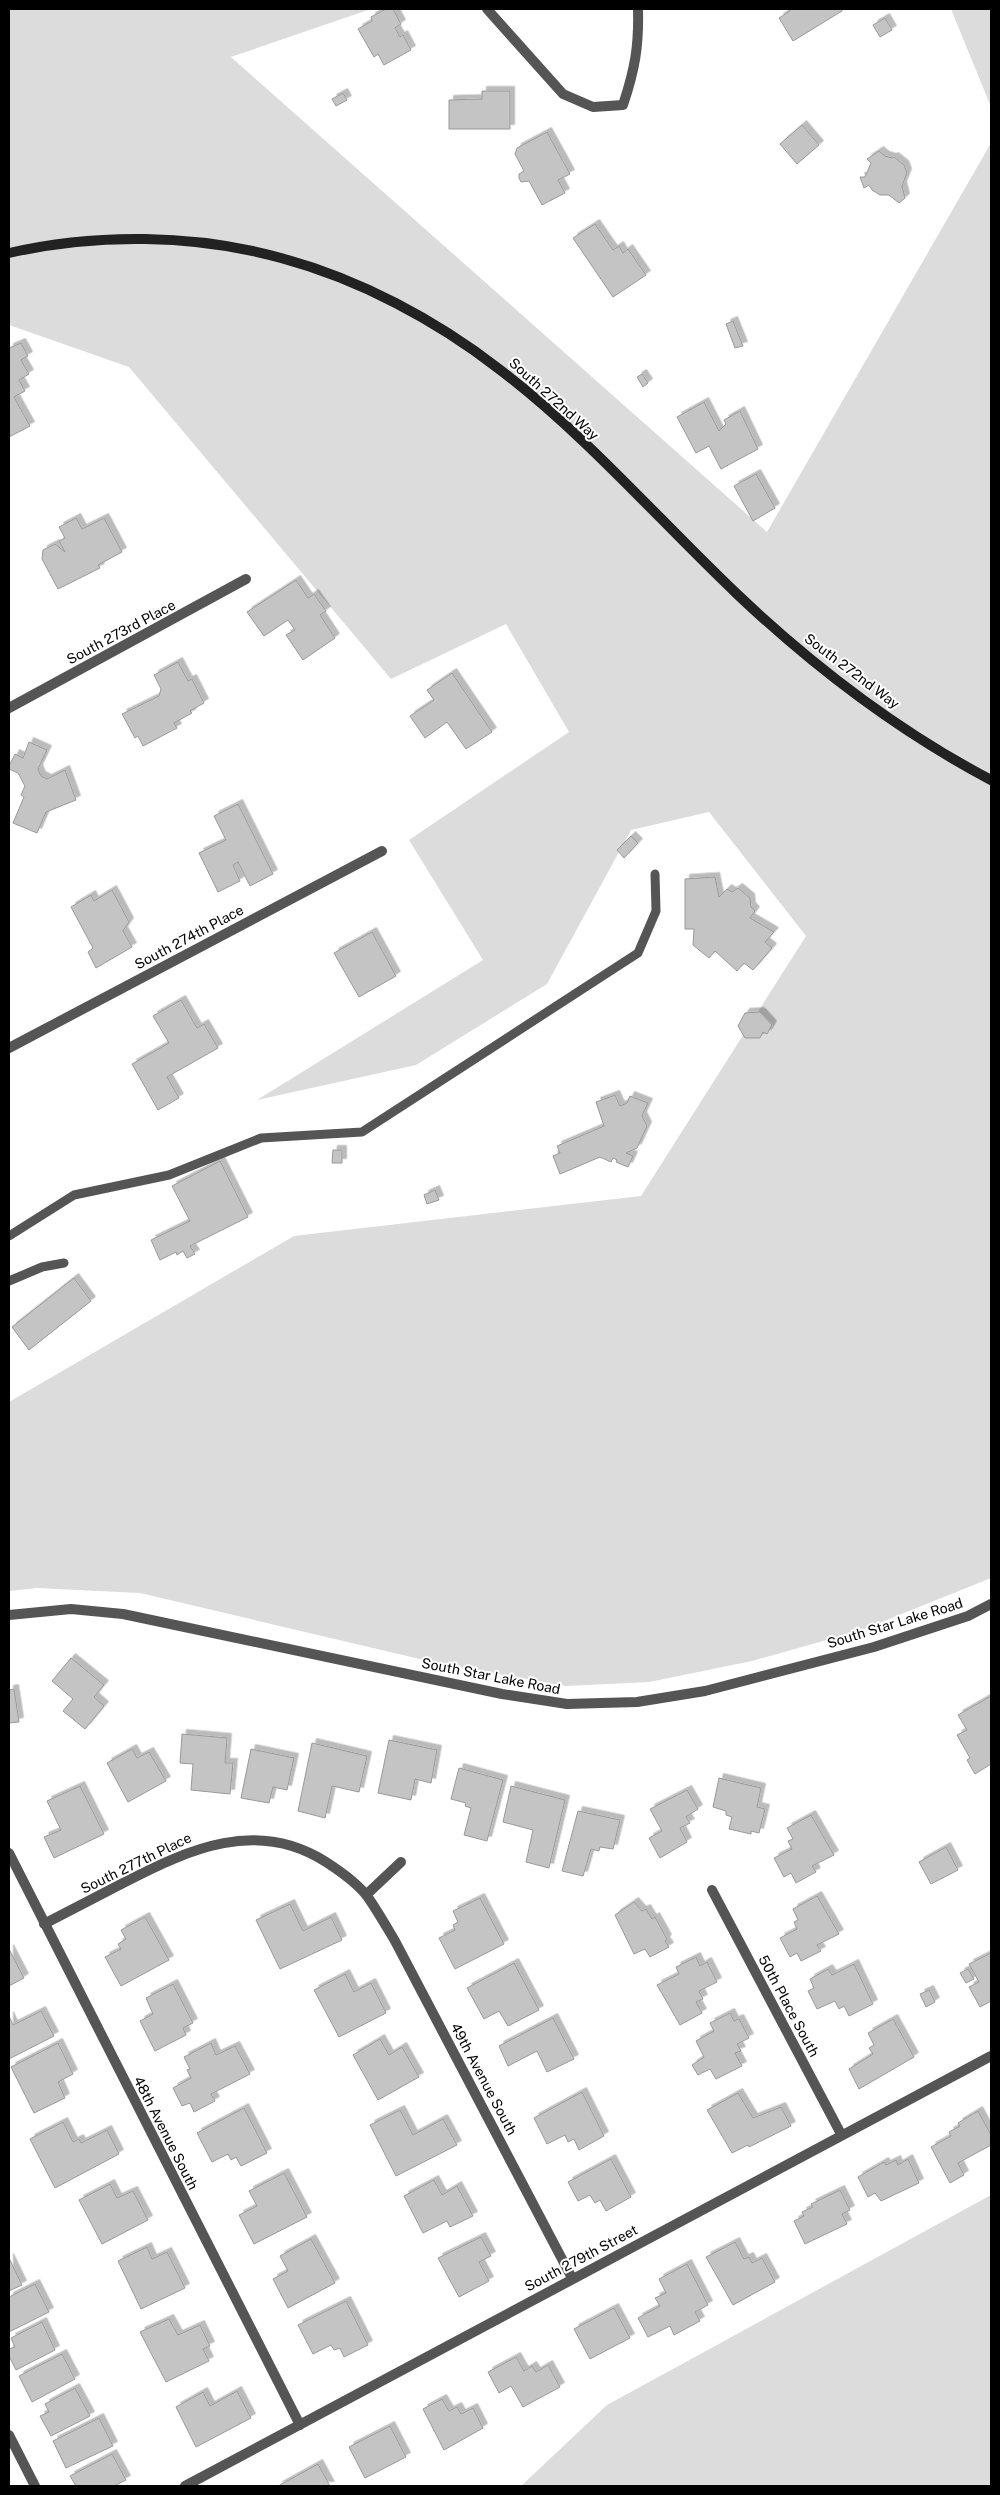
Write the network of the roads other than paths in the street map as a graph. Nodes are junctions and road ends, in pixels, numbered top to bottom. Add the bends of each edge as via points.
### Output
1 (487, 9) edge
2 (638, 9) edge
3 (9, 253) edge
4 (246, 580) dead end
5 (9, 708) edge
6 (991, 780) edge
7 (382, 850) dead end
8 (654, 874) dead end
9 (9, 1048) edge
10 (9, 1236) edge
11 (64, 1263) dead end
12 (9, 1281) edge
13 (991, 1604) edge
14 (9, 1615) edge
15 (304, 1850) joint
16 (9, 1853) edge
17 (401, 1862) dead end
18 (712, 1890) dead end
19 (366, 1895) junction
20 (44, 1924) junction
21 (991, 2056) edge
22 (841, 2134) junction
23 (572, 2278) junction
24 (300, 2426) junction
25 (9, 2434) edge
26 (35, 2486) edge
27 (185, 2486) edge

1 - 2 street via 563,94 593,107 623,105 639,44
3 - 6 main road, South 272nd Way via 77,242 137,239 210,244 280,258 326,273 411,312 498,367 540,402 739,595 817,664 912,733
4 - 5 street, South 273rd Place
7 - 9 street, South 274th Place
8 - 10 lane via 656,911 638,953 362,1132 261,1138 169,1175 74,1195
11 - 12 lane via 42,1267
13 - 14 street, South Star Lake Road via 968,1616 874,1647 705,1691 637,1702 567,1704 502,1694 122,1614 72,1609
15 - 19 street, 49th Avenue South via 337,1869
15 - 20 street, South 277th Place via 255,1841 204,1846 171,1859
16 - 20 street, 48th Avenue South
17 - 19 street
18 - 22 street, 50th Place South
19 - 23 street, 49th Avenue South via 424,1993
20 - 24 street, 48th Avenue South
21 - 22 street, South 279th Street
22 - 23 street, South 279th Street
23 - 24 street, South 279th Street
24 - 27 street, South 279th Street
25 - 26 street

